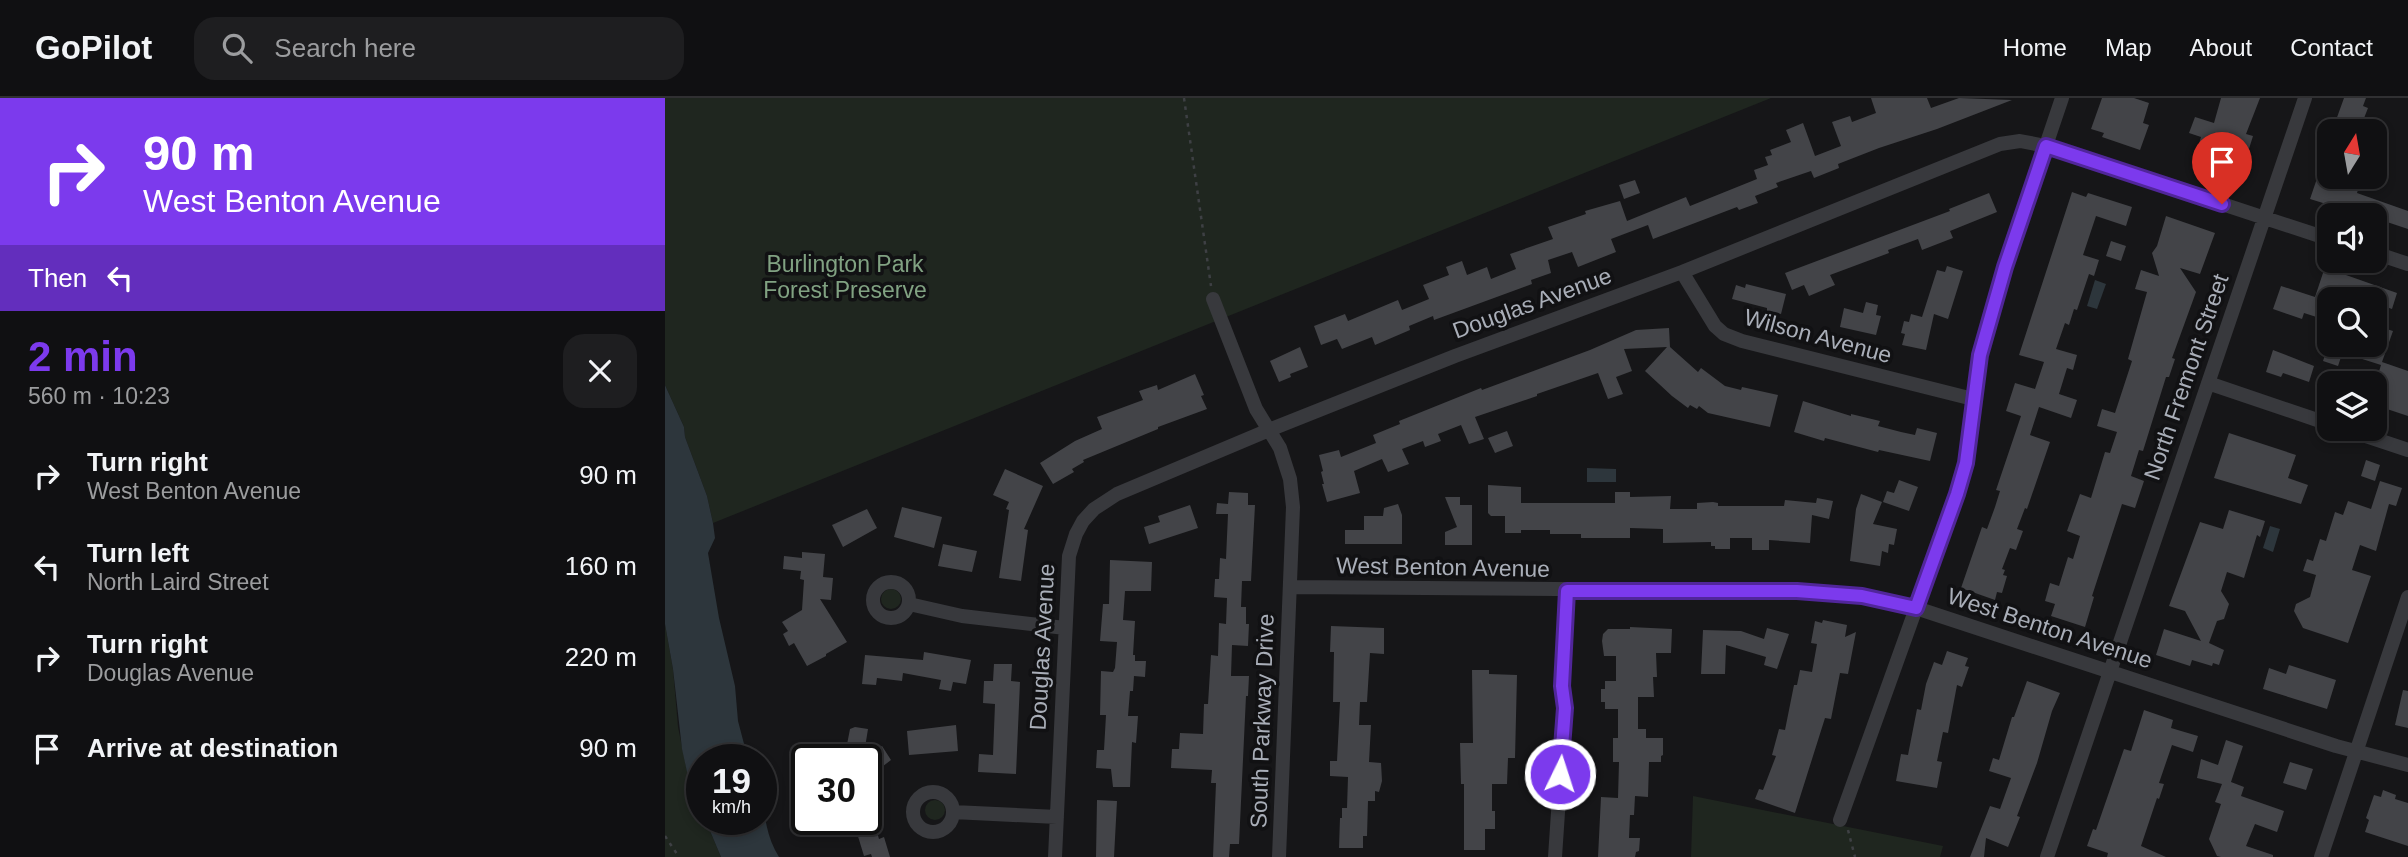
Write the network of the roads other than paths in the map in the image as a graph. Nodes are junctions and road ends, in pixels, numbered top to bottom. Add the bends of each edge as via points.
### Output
1 (2062, 98) edge
2 (2305, 98) edge
3 (2046, 146) junction
4 (2265, 218) junction
5 (2317, 235) edge
6 (2387, 257) edge
7 (2408, 264) edge
8 (1682, 272) junction
9 (1213, 299) road end
10 (2208, 383) junction
11 (1973, 399) junction
12 (2317, 420) edge
13 (1269, 430) junction
14 (2381, 441) edge
15 (2408, 450) edge
16 (1291, 587) junction
17 (1567, 591) junction
18 (2408, 597) edge
19 (909, 604) dead end
20 (1916, 608) junction
21 (1065, 628) junction
22 (2110, 671) junction
23 (2354, 752) junction
24 (2408, 765) edge
25 (953, 812) dead end
26 (1056, 817) junction
27 (1840, 820) road end
28 (1055, 857) edge
29 (1279, 857) edge
30 (1555, 857) edge
31 (2047, 857) edge
32 (2321, 857) edge

1 - 3 street
2 - 4 street, North Fremont Street
3 - 4 street, Douglas Avenue
3 - 8 street, Douglas Avenue via 2019,141 2000,144
3 - 11 street via 2005,267 1980,355
4 - 5 street, Douglas Avenue
4 - 10 street, North Fremont Street
6 - 7 street
8 - 11 street, Wilson Avenue via 1724,334
8 - 13 street, Douglas Avenue
9 - 13 street, South Parkway Drive via 1256,409
10 - 12 street
10 - 22 street, North Fremont Street
11 - 20 street via 1966,463
13 - 16 street, South Parkway Drive via 1290,479
13 - 21 street, Douglas Avenue via 1118,494 1094,509 1071,547
14 - 15 street
16 - 17 street, West Benton Avenue
16 - 29 street, South Parkway Drive
17 - 20 street, West Benton Avenue via 1797,591 1862,596
17 - 30 street
18 - 23 street
19 - 21 street via 962,616
20 - 22 street, West Benton Avenue
20 - 27 street
21 - 26 street, Douglas Avenue
22 - 23 street, West Benton Avenue
22 - 31 street, North Fremont Street
23 - 24 street, West Benton Avenue
23 - 32 street
25 - 26 street
26 - 28 street, Douglas Avenue

